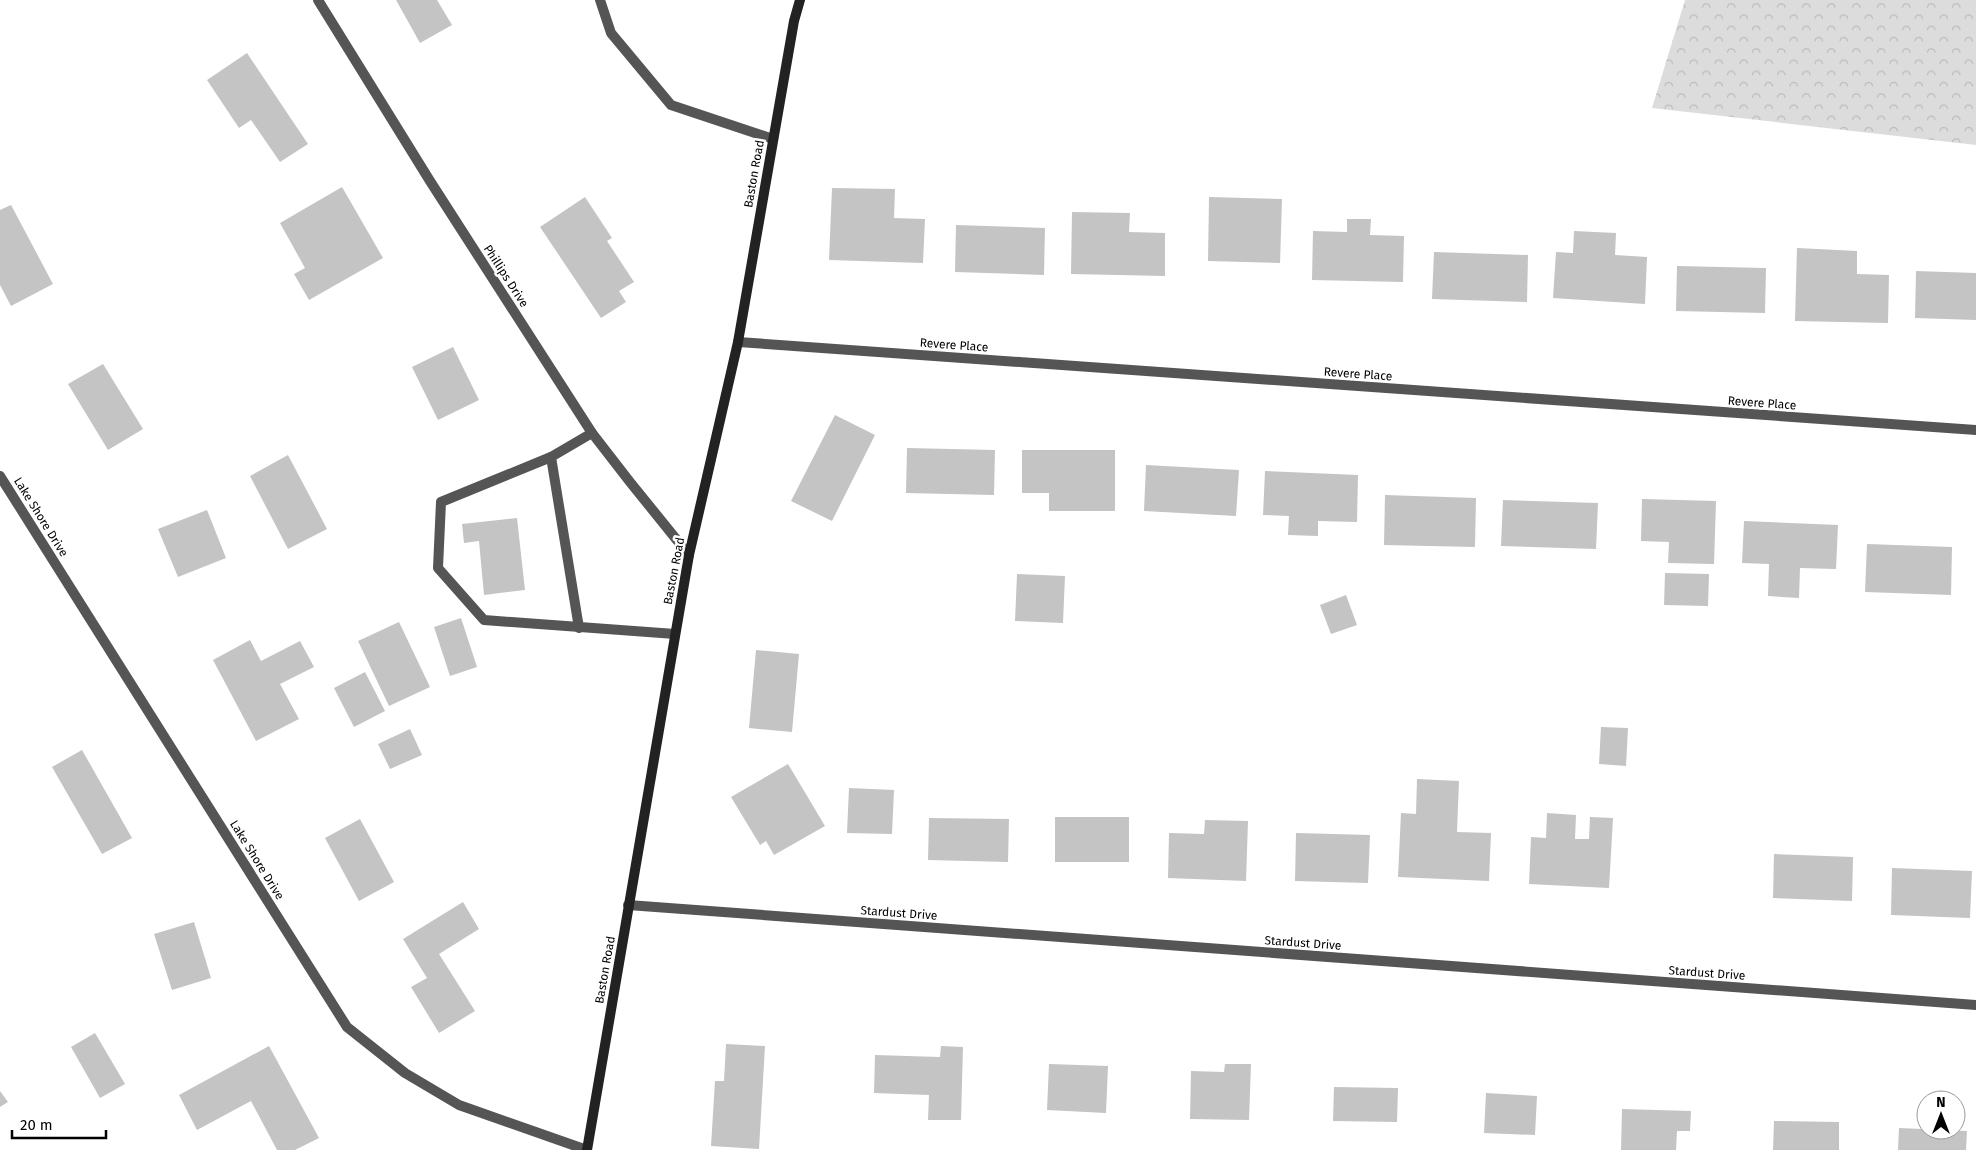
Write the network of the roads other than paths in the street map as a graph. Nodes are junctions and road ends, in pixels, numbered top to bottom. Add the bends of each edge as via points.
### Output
1 (318, 0) edge
2 (600, 0) edge
3 (800, 0) edge
4 (773, 139) junction
5 (738, 342) junction
6 (1976, 430) edge
7 (592, 433) junction
8 (551, 457) junction
9 (0, 476) edge
10 (689, 555) junction
11 (579, 628) junction
12 (675, 634) junction
13 (628, 906) junction
14 (1976, 1005) edge
15 (587, 1150) edge

1 - 7 street, Phillips Drive
2 - 4 street via 611,33 671,105
3 - 4 main road, Baston Road
4 - 5 main road, Baston Road
5 - 6 street, Revere Place
5 - 10 main road, Baston Road
7 - 8 street
7 - 10 street, Phillips Drive
8 - 11 street
8 - 11 street via 441,502 438,568 484,620
9 - 15 street, Lake Shore Drive via 347,1027 405,1073 459,1105
10 - 12 main road, Baston Road
11 - 12 street
12 - 13 main road, Baston Road
13 - 14 street, Stardust Drive
13 - 15 main road, Baston Road

